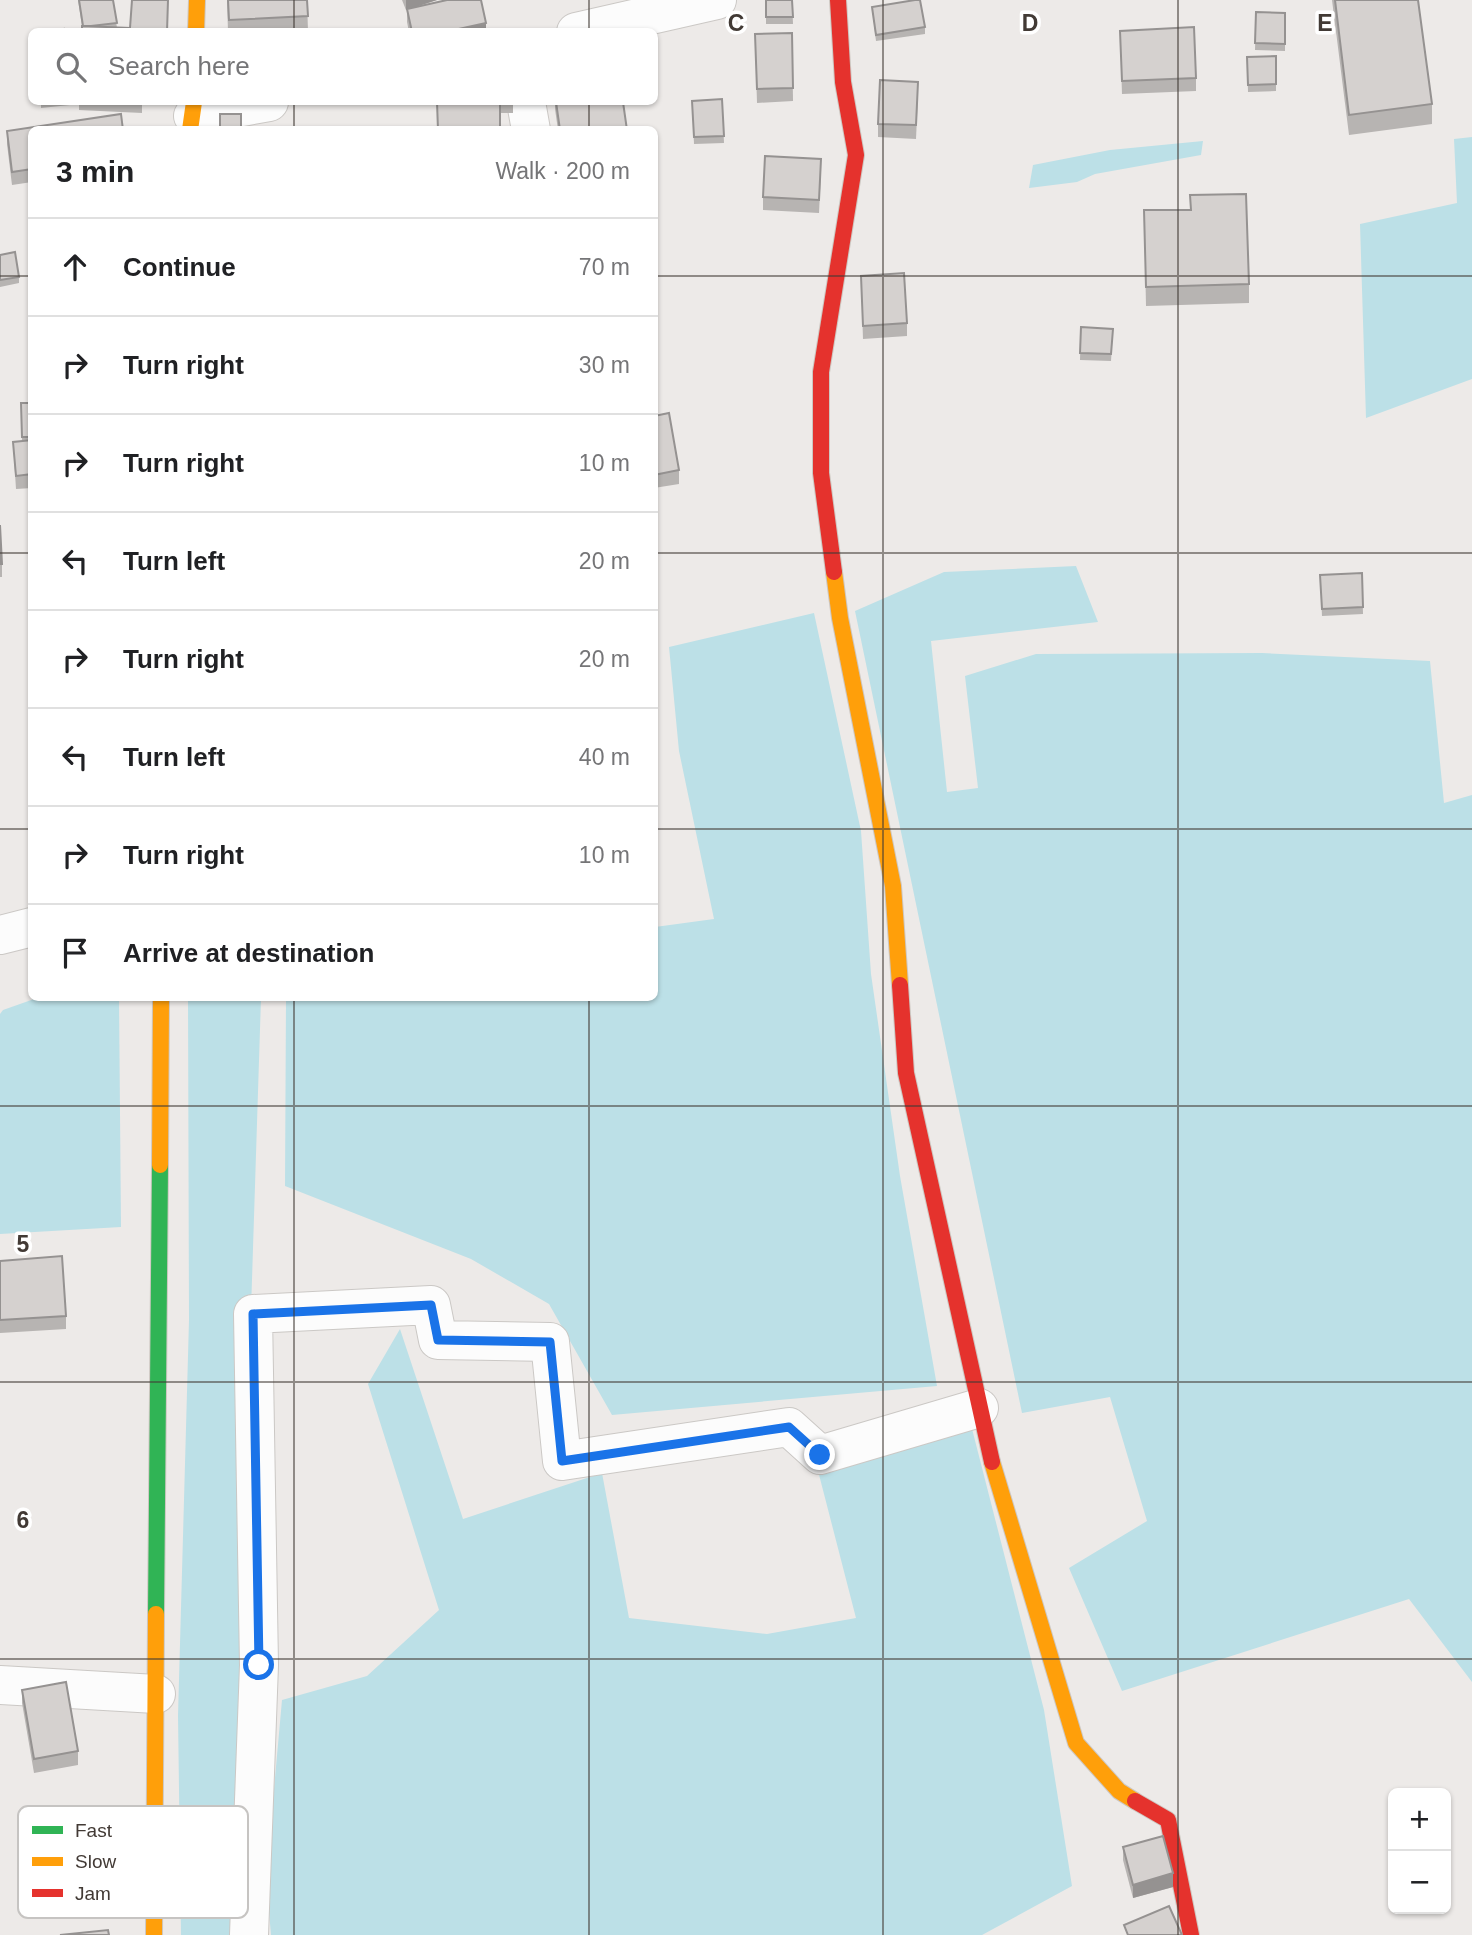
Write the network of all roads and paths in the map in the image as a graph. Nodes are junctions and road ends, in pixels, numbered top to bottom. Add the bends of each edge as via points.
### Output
1 (197, 0) edge
2 (717, 0) edge
3 (838, 0) edge
4 (593, 19) edge
5 (196, 28) edge
6 (252, 105) edge
7 (527, 105) edge
8 (192, 116) edge
9 (530, 126) edge
10 (28, 928) edge
11 (0, 935) edge
12 (161, 1001) edge
13 (979, 1408) junction
14 (0, 1685) edge
15 (156, 1694) junction
16 (155, 1806) edge
17 (249, 1935) edge
18 (1191, 1935) edge

1 - 5 street
2 - 4 street
3 - 13 street via 856,155 821,372 821,472 840,618 893,886 906,1073
6 - 8 street
7 - 9 street
10 - 11 street
12 - 15 street
13 - 17 street via 820,1455 789,1427 562,1461 550,1342 438,1340 431,1305 253,1314 259,1665
13 - 18 street via 1076,1743 1119,1791 1168,1821
14 - 15 street
15 - 16 street

